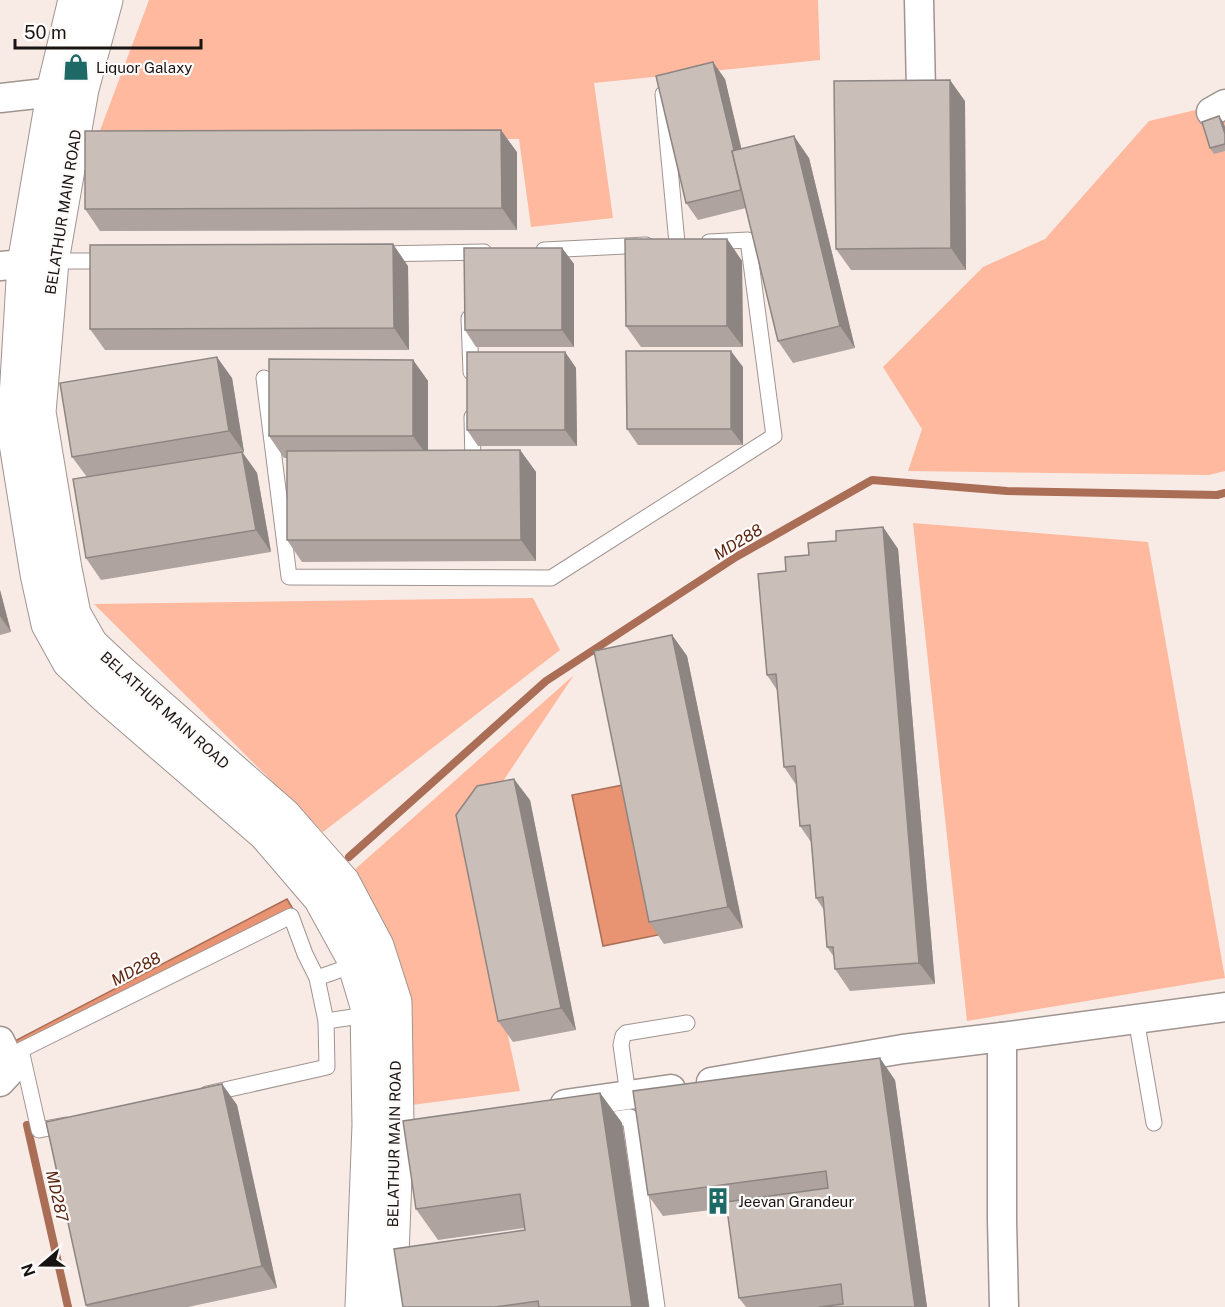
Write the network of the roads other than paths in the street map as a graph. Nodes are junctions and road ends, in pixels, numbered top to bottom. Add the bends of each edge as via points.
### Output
1 (75, 0) edge
2 (106, 0) edge
3 (919, 0) edge
4 (662, 90) edge
5 (921, 91) edge
6 (54, 92) junction
7 (0, 98) edge
8 (677, 243) junction
9 (530, 250) edge
10 (498, 251) edge
11 (361, 255) edge
12 (125, 261) edge
13 (25, 264) edge
14 (469, 299) edge
15 (264, 378) dead end
16 (471, 381) edge
17 (472, 405) edge
18 (18, 428) edge
19 (451, 469) edge
20 (354, 966) junction
21 (317, 978) junction
22 (1225, 1007) edge
23 (367, 1016) junction
24 (1136, 1019) junction
25 (326, 1020) junction
26 (687, 1023) dead end
27 (1002, 1037) junction
28 (0, 1041) edge
29 (0, 1082) edge
30 (628, 1095) junction
31 (189, 1098) edge
32 (536, 1107) edge
33 (85, 1120) edge
34 (395, 1122) junction
35 (583, 1123) edge
36 (1154, 1123) dead end
37 (362, 1307) edge
38 (390, 1307) edge
39 (657, 1307) edge
40 (1004, 1307) edge

1 - 6 street, BELATHUR MAIN ROAD
2 - 13 street, BELATHUR MAIN ROAD via 82,89
3 - 5 street
4 - 8 lane
6 - 7 street
6 - 13 street, BELATHUR MAIN ROAD
8 - 9 lane
8 - 15 lane via 748,240 774,436 551,578 289,577
10 - 11 lane via 468,258
12 - 13 lane
13 - 18 street, BELATHUR MAIN ROAD
14 - 16 lane
17 - 19 lane via 473,463
18 - 20 street, BELATHUR MAIN ROAD via 37,574 48,624 69,662 265,834 309,886 352,956
18 - 34 street, BELATHUR MAIN ROAD via 65,569 74,614 92,644 284,815 343,882 377,946 394,1002
20 - 21 lane
20 - 23 street, BELATHUR MAIN ROAD
21 - 25 lane
21 - 33 lane via 291,916 21,1050 39,1130
22 - 24 street
23 - 25 lane
23 - 34 street, BELATHUR MAIN ROAD
24 - 27 street
24 - 36 lane
25 - 31 lane via 327,1067
26 - 30 lane via 623,1036
27 - 30 street via 903,1049
27 - 40 street
28 - 29 street via 13,1068
30 - 32 street
34 - 37 street, BELATHUR MAIN ROAD
34 - 38 street, BELATHUR MAIN ROAD via 399,1209
35 - 39 lane via 630,1117

